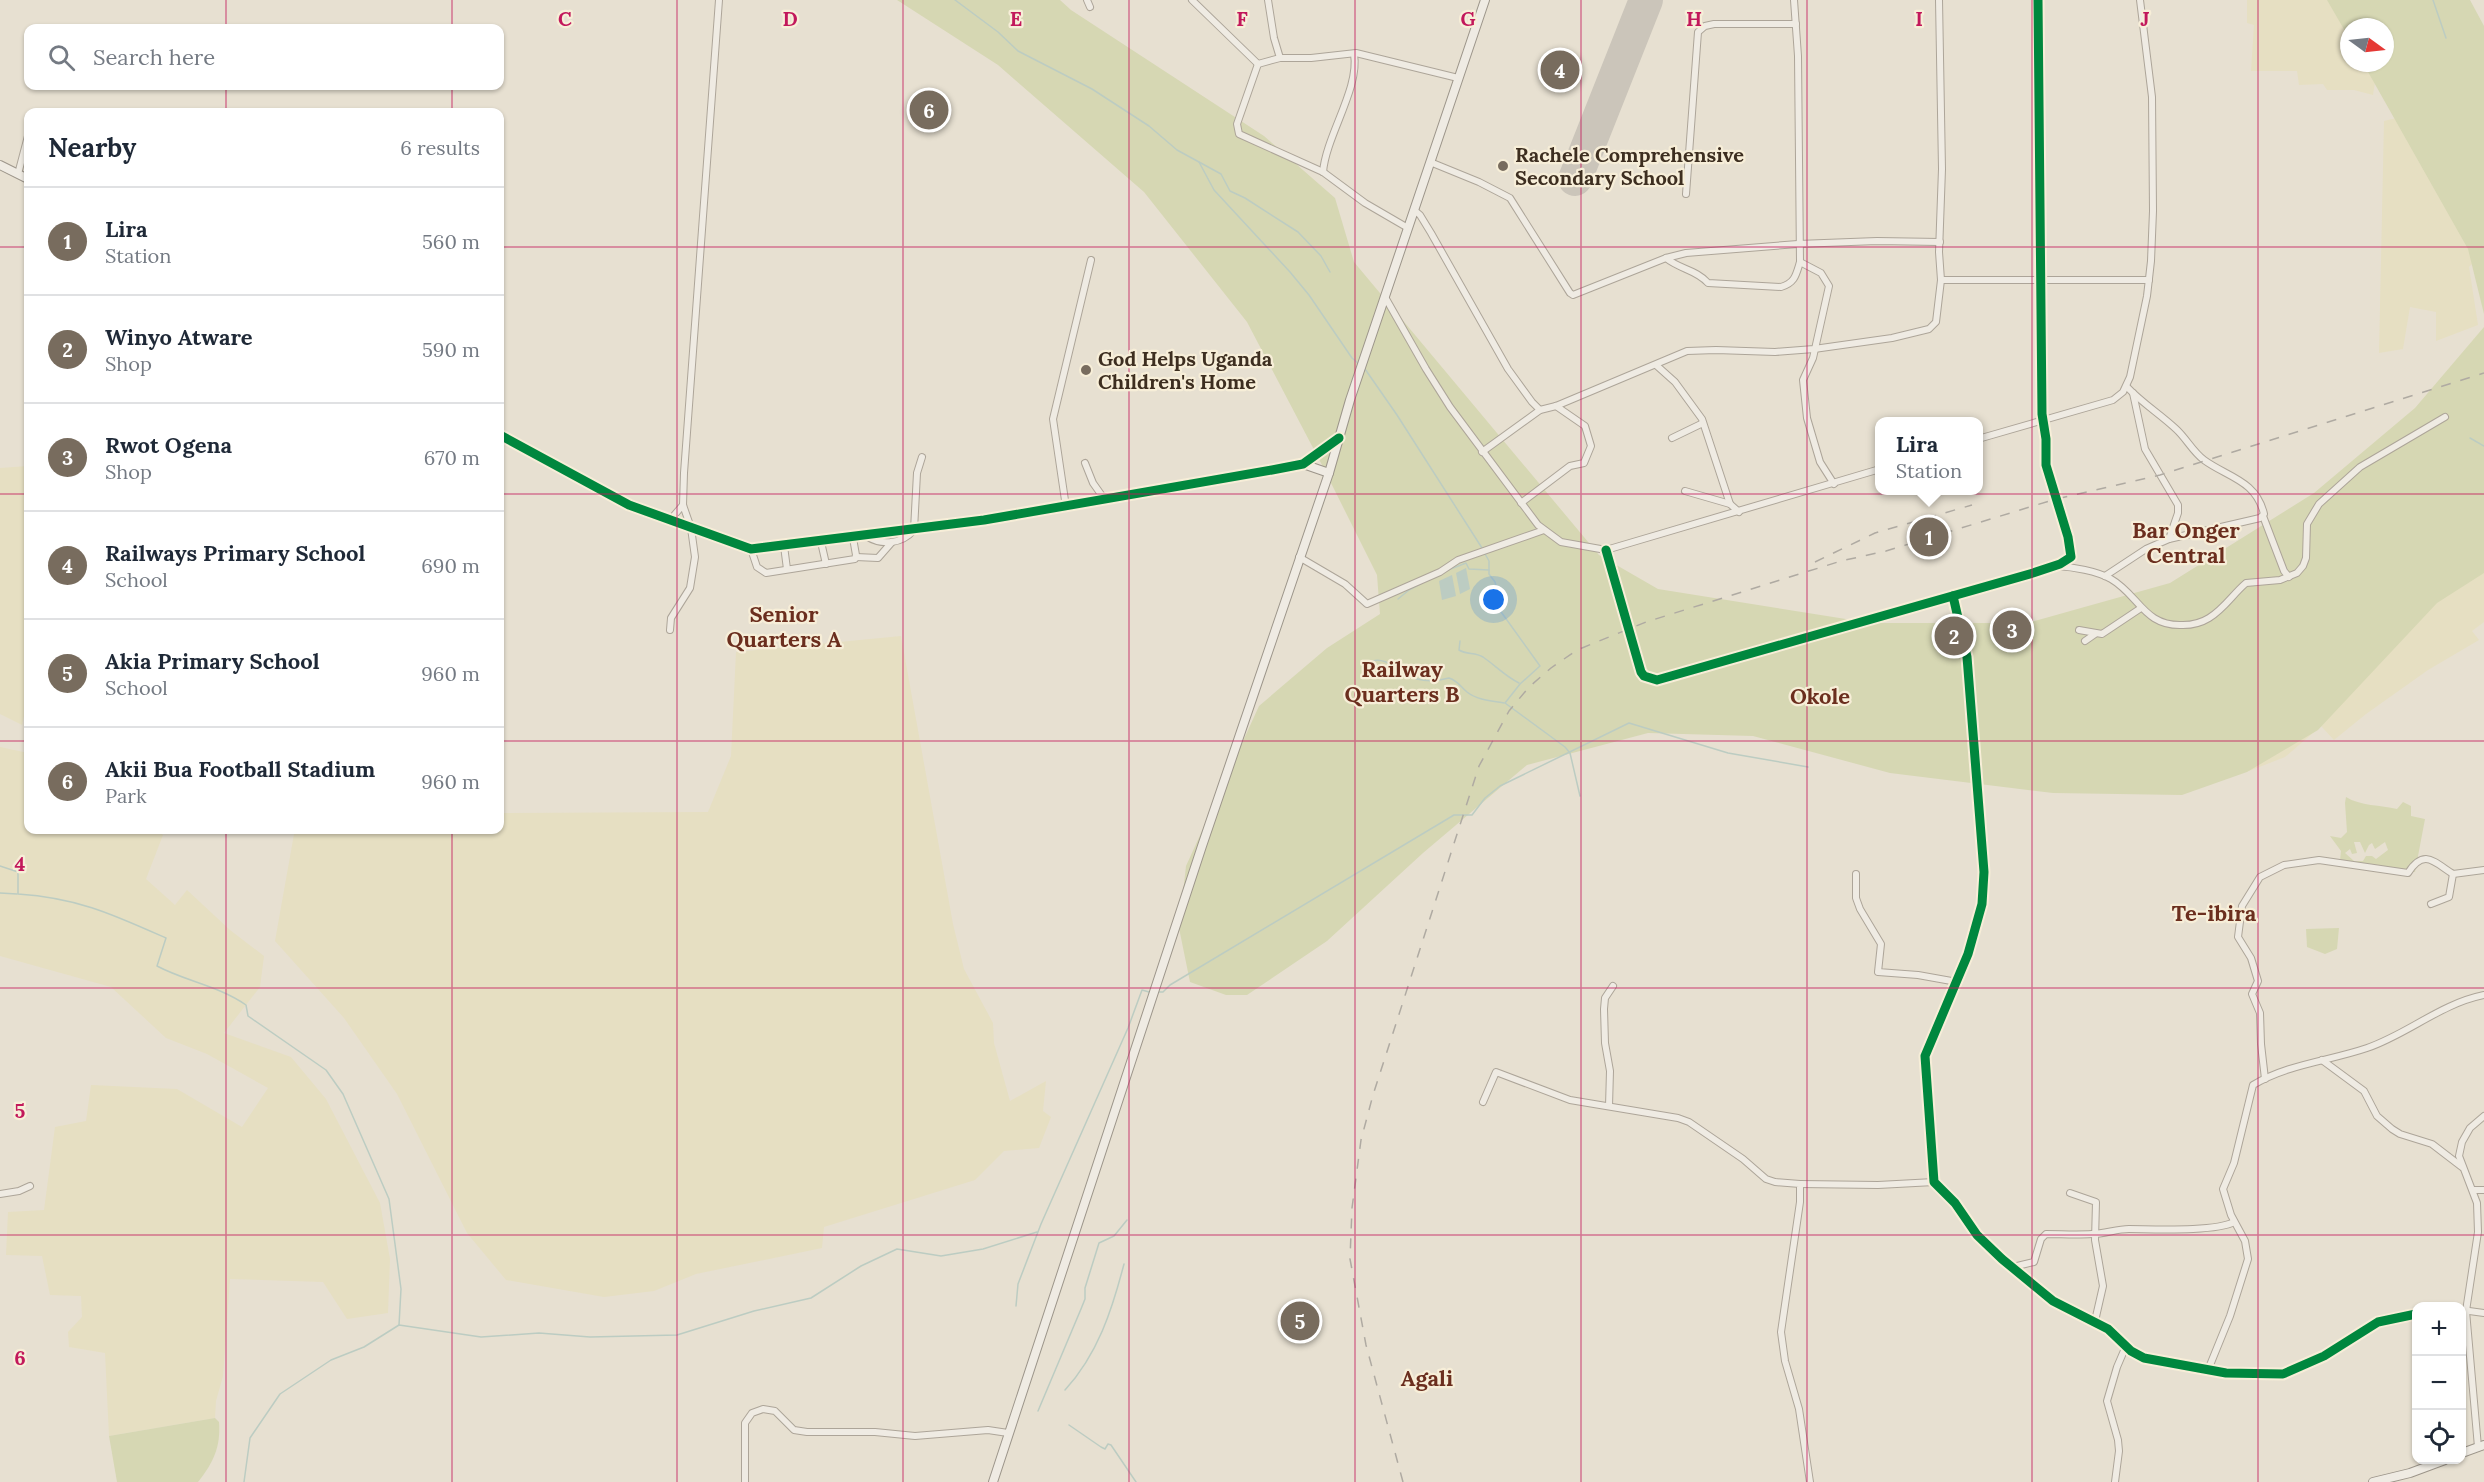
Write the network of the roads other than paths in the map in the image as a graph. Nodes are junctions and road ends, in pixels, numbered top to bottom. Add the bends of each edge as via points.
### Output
1 (719, 0) edge
2 (1192, 0) edge
3 (1268, 0) edge
4 (1485, 0) edge
5 (1794, 0) edge
6 (1939, 0) edge
7 (2038, 0) edge
8 (2140, 0) edge
9 (1796, 24) junction
10 (1354, 54) junction
11 (1280, 58) junction
12 (1258, 64) junction
13 (1458, 78) junction
14 (24, 151) edge
15 (1430, 162) junction
16 (0, 165) edge
17 (1323, 172) junction
18 (18, 174) junction
19 (24, 177) edge
20 (1686, 194) dead end
21 (1414, 210) junction
22 (1408, 228) junction
23 (1940, 242) junction
24 (1798, 244) junction
25 (1666, 258) junction
26 (1091, 260) dead end
27 (1800, 262) junction
28 (2041, 279) junction
29 (1941, 280) junction
30 (2149, 280) junction
31 (1385, 297) junction
32 (1814, 349) junction
33 (1656, 365) junction
34 (2127, 387) junction
35 (2133, 393) junction
36 (1556, 406) junction
37 (1540, 410) junction
38 (2445, 417) dead end
39 (2043, 421) junction
40 (1703, 423) junction
41 (504, 437) edge
42 (1339, 438) junction
43 (1672, 438) dead end
44 (1983, 438) edge
45 (1482, 452) junction
46 (921, 457) dead end
47 (1085, 463) dead end
48 (1303, 464) junction
49 (1875, 472) edge
50 (1329, 473) junction
51 (1834, 484) junction
52 (1685, 491) dead end
53 (1105, 500) junction
54 (1521, 503) junction
55 (1730, 504) junction
56 (683, 505) junction
57 (1066, 507) junction
58 (1739, 512) junction
59 (2263, 516) junction
60 (670, 520) junction
61 (692, 528) junction
62 (914, 530) junction
63 (1544, 530) junction
64 (866, 536) junction
65 (853, 538) junction
66 (2169, 540) junction
67 (821, 542) junction
68 (892, 542) junction
69 (784, 546) junction
70 (751, 549) junction
71 (1606, 550) junction
72 (1299, 557) junction
73 (856, 558) junction
74 (826, 564) junction
75 (2054, 566) junction
76 (787, 569) junction
77 (2287, 574) junction
78 (2104, 576) junction
79 (1953, 596) junction
80 (2141, 608) junction
81 (670, 630) dead end
82 (2079, 630) dead end
83 (2095, 634) junction
84 (2085, 641) dead end
85 (2484, 870) edge
86 (1856, 874) dead end
87 (2453, 874) junction
88 (2431, 904) dead end
89 (1957, 982) junction
90 (1613, 986) dead end
91 (2484, 995) edge
92 (2322, 1060) junction
93 (2265, 1079) junction
94 (1484, 1102) dead end
95 (1609, 1106) junction
96 (2484, 1116) edge
97 (2462, 1167) junction
98 (1934, 1182) junction
99 (1800, 1184) junction
100 (30, 1186) dead end
101 (2473, 1190) junction
102 (2484, 1190) edge
103 (2070, 1193) dead end
104 (0, 1194) edge
105 (2234, 1222) junction
106 (2096, 1234) junction
107 (2013, 1267) junction
108 (2466, 1302) edge
109 (2466, 1311) edge
110 (2484, 1313) edge
111 (2412, 1315) edge
112 (2095, 1321) junction
113 (2466, 1327) edge
114 (2126, 1346) junction
115 (2208, 1370) junction
116 (1008, 1433) junction
117 (2481, 1446) edge
118 (2466, 1452) edge
119 (2434, 1464) edge
120 (746, 1482) edge
121 (993, 1482) edge
122 (1810, 1482) edge
123 (2115, 1482) edge
124 (2373, 1482) edge

1 - 56 street
2 - 12 street
3 - 11 street
4 - 13 main road
5 - 9 street
6 - 23 street
7 - 28 street
8 - 30 street via 2153,112
9 - 20 street via 1714,24 1698,32
9 - 24 street
10 - 11 street
10 - 13 street
10 - 17 street via 1354,71
11 - 12 street
12 - 17 street via 1237,124 1239,134
13 - 15 main road
14 - 18 street
15 - 21 main road
15 - 25 street via 1510,198 1573,295
16 - 18 main road
17 - 22 street
18 - 19 main road
21 - 22 main road
21 - 37 street via 1437,243 1508,369
22 - 31 main road
23 - 24 street
23 - 29 street
24 - 25 street
24 - 27 street
25 - 27 street via 1699,274 1708,283 1781,287 1792,283
26 - 57 street via 1053,419
27 - 32 street via 1821,273 1828,286
28 - 29 street
28 - 30 street
28 - 39 street
29 - 32 street via 1936,322 1929,329
30 - 34 street
31 - 42 main road
31 - 45 street via 1426,369
32 - 33 street via 1696,350
32 - 51 street via 1803,380 1807,418 1822,468
33 - 36 street
33 - 40 street via 1675,382
34 - 35 street
34 - 39 street via 2114,400
35 - 59 street via 2179,431 2204,460 2246,483
35 - 66 street via 2145,449 2178,505
36 - 37 street
36 - 54 street via 1585,426 1591,446 1584,463 1570,466
37 - 45 street
38 - 77 street via 2360,467 2319,504 2307,524 2303,566 2297,573
39 - 44 street
39 - 75 street via 2046,465 2072,553
40 - 43 street
40 - 55 street
41 - 60 main road via 613,498
42 - 48 main road
42 - 50 main road
45 - 54 street
46 - 62 street
47 - 53 street
48 - 50 main road
48 - 53 main road
49 - 51 street
50 - 72 main road
51 - 58 street
52 - 55 street
53 - 57 main road
54 - 63 street
55 - 58 street
56 - 60 street
56 - 61 street
57 - 62 main road
58 - 71 street
59 - 66 street
59 - 77 street
60 - 61 main road
61 - 70 main road
61 - 81 street via 693,579 671,618
62 - 64 main road
62 - 68 street via 907,538
63 - 71 street via 1561,542
63 - 72 street via 1458,560 1367,604 1345,584
64 - 65 main road
64 - 68 street
65 - 67 main road
65 - 73 street
66 - 78 street via 2146,549
67 - 69 main road
67 - 74 street
68 - 73 street via 878,558
69 - 70 main road
69 - 76 street
70 - 76 street via 759,570 766,573
71 - 79 street via 1641,672 1657,680
72 - 116 main road
73 - 74 street
74 - 76 street
75 - 78 street
75 - 79 street
77 - 80 street via 2280,580 2246,583 2214,614 2192,625 2158,621
78 - 80 street via 2127,591
79 - 89 street via 1967,657 1984,872 1980,913
80 - 83 street via 2106,632
82 - 83 street
83 - 84 street
85 - 87 street
86 - 89 street via 1856,898 1881,944 1878,972
87 - 88 street via 2449,897
87 - 93 street via 2427,859 2416,863 2408,873 2319,860 2284,865 2260,877 2242,906 2238,937 2251,958 2258,981 2252,993 2260,1013
89 - 98 street via 1925,1056
90 - 95 street via 1604,1003
91 - 92 street via 2447,1006 2366,1048
92 - 93 street
92 - 97 street via 2364,1091 2376,1114 2392,1129 2432,1144
93 - 105 street via 2251,1088 2234,1163 2223,1189
94 - 95 street via 1496,1072 1552,1095
95 - 99 street via 1683,1119 1766,1179
96 - 97 street via 2462,1142
97 - 101 street
98 - 99 street
98 - 107 street via 1955,1203 1977,1235
99 - 122 street via 1781,1332 1799,1409
100 - 104 street
101 - 102 street
101 - 108 street via 2478,1232
103 - 106 street via 2095,1201
105 - 106 street via 2224,1226
105 - 115 street via 2245,1241 2248,1259
106 - 107 street via 2043,1235 2034,1262
106 - 112 street via 2103,1286
107 - 112 street via 2058,1304
109 - 110 street
111 - 115 street via 2378,1322 2324,1356 2283,1374
112 - 114 street
113 - 117 street
114 - 115 street via 2144,1358
114 - 123 street via 2108,1401 2120,1451
116 - 120 street via 988,1430 915,1436 807,1432 794,1430 775,1411 763,1410 752,1413 745,1423
116 - 121 main road
117 - 118 main road
119 - 124 main road

